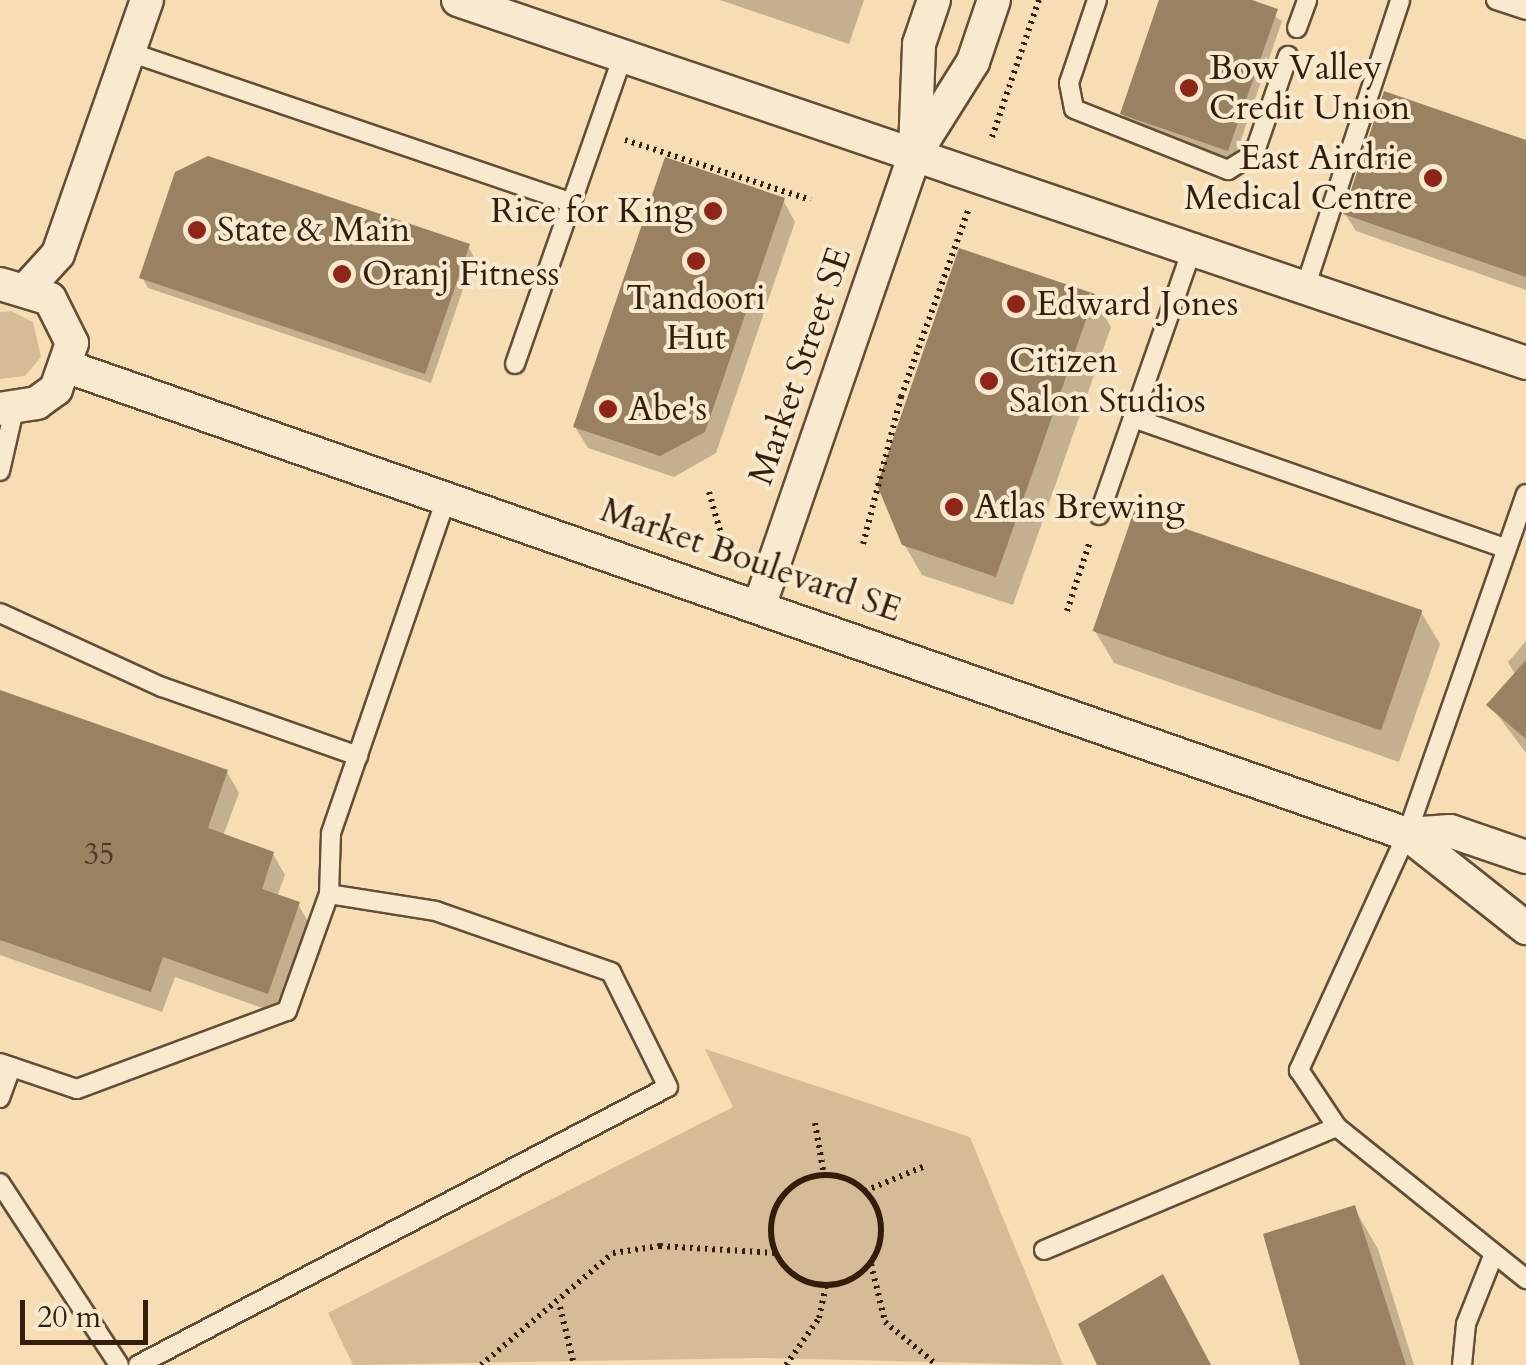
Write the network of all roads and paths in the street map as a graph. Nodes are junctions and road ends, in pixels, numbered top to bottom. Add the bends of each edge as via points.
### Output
1 (147, 0) edge
2 (458, 0) edge
3 (934, 0) edge
4 (994, 0) edge
5 (1039, 0) edge
6 (1097, 0) edge
7 (1307, 0) edge
8 (1400, 0) edge
9 (1496, 0) edge
10 (1526, 10) edge
11 (1297, 28) dead end
12 (129, 52) junction
13 (623, 56) junction
14 (1288, 56) dead end
15 (992, 138) dead end
16 (624, 140) dead end
17 (915, 154) junction
18 (811, 200) dead end
19 (572, 203) junction
20 (970, 205) dead end
21 (1192, 250) junction
22 (14, 285) edge
23 (1304, 288) junction
24 (516, 364) dead end
25 (1526, 364) edge
26 (68, 368) junction
27 (7, 410) edge
28 (1134, 418) junction
29 (0, 471) edge
30 (709, 492) dead end
31 (446, 499) junction
32 (1525, 500) edge
33 (1099, 515) joint
34 (722, 534) dead end
35 (863, 544) dead end
36 (1507, 549) junction
37 (760, 604) junction
38 (1067, 612) dead end
39 (0, 613) edge
40 (358, 756) junction
41 (1407, 834) junction
42 (1526, 858) edge
43 (329, 894) junction
44 (1526, 928) edge
45 (6, 1065) edge
46 (0, 1098) edge
47 (815, 1123) dead end
48 (1337, 1127) junction
49 (925, 1166) dead end
50 (824, 1175) junction
51 (0, 1183) edge
52 (865, 1192) junction
53 (1044, 1250) dead end
54 (776, 1253) junction
55 (1493, 1256) junction
56 (870, 1262) junction
57 (1526, 1279) edge
58 (826, 1284) junction
59 (560, 1307) junction
60 (119, 1365) edge
61 (138, 1365) edge
62 (481, 1365) edge
63 (574, 1365) edge
64 (786, 1365) edge
65 (937, 1365) edge
66 (1462, 1365) edge

1 - 12 street
2 - 13 street
3 - 17 street, Market Street SE via 918,44
4 - 17 street, Market Street SE via 973,62
5 - 15 path
6 - 14 lane via 1068,82 1085,120 1228,170 1254,154
7 - 11 lane
8 - 23 lane
9 - 10 lane
12 - 19 lane
12 - 22 street via 58,254
13 - 17 street
13 - 19 lane
16 - 18 path
17 - 21 street
17 - 37 street, Market Street SE
19 - 24 lane
20 - 35 path via 901,398
21 - 23 street
21 - 28 lane
22 - 26 street via 66,318
23 - 25 street
26 - 27 street via 56,389
26 - 31 street, Market Boulevard SE
27 - 29 lane
28 - 33 lane
28 - 36 lane
30 - 34 path
31 - 37 street, Market Boulevard SE
31 - 40 lane
32 - 36 lane
33 - 38 path
36 - 41 lane
37 - 41 street, Market Boulevard SE
39 - 40 lane via 162,686
40 - 43 lane via 331,834
41 - 42 street, Market Boulevard SE via 1450,831
41 - 44 street, Market Boulevard SE
41 - 48 lane via 1299,1070
43 - 45 lane via 287,1011 77,1089
43 - 61 lane via 436,911 611,972 668,1087
45 - 46 lane
47 - 50 path
48 - 53 lane
48 - 55 lane
49 - 52 path
50 - 52 path
50 - 54 path via 779,1202
51 - 60 lane
52 - 56 path via 882,1235
54 - 58 path via 800,1279
54 - 59 path via 660,1246 613,1254
55 - 57 lane
55 - 66 lane via 1466,1324
56 - 58 path via 852,1280
56 - 65 path via 885,1322
58 - 64 path via 819,1318
59 - 62 path
59 - 63 path

